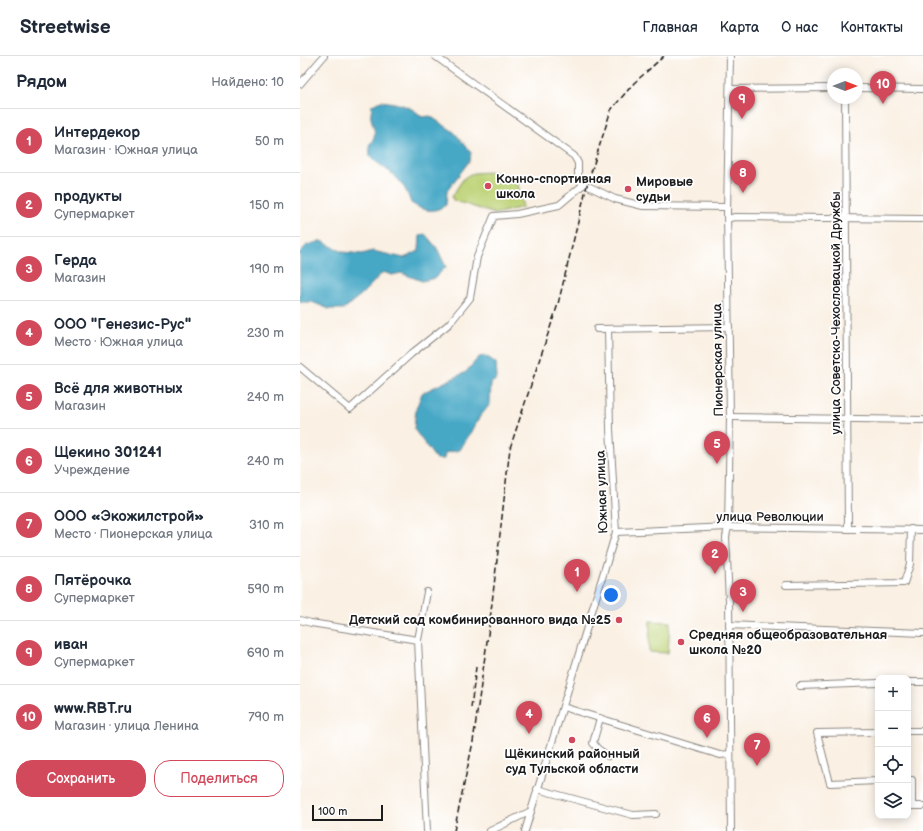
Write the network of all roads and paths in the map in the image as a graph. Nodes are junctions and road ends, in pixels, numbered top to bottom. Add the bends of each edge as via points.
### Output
1 (324, 56) edge
2 (435, 56) edge
3 (730, 56) edge
4 (300, 84) edge
5 (827, 88) edge
6 (863, 88) edge
7 (730, 89) junction
8 (923, 89) edge
9 (845, 104) edge
10 (585, 184) junction
11 (727, 207) junction
12 (728, 219) junction
13 (847, 219) junction
14 (923, 219) edge
15 (729, 327) junction
16 (597, 329) dead end
17 (608, 329) junction
18 (300, 367) edge
19 (730, 417) junction
20 (848, 419) junction
21 (923, 420) edge
22 (728, 527) junction
23 (848, 529) junction
24 (911, 529) junction
25 (923, 530) edge
26 (616, 532) junction
27 (786, 585) dead end
28 (427, 592) dead end
29 (300, 620) edge
30 (729, 625) junction
31 (923, 633) edge
32 (418, 640) junction
33 (911, 682) edge
34 (923, 682) edge
35 (875, 683) edge
36 (800, 686) dead end
37 (563, 707) junction
38 (600, 718) junction
39 (911, 731) edge
40 (923, 731) edge
41 (875, 732) edge
42 (729, 754) junction
43 (608, 756) dead end
44 (911, 780) edge
45 (875, 782) edge
46 (538, 789) junction
47 (923, 806) edge
48 (531, 811) junction
49 (656, 814) dead end
50 (427, 831) edge
51 (490, 831) edge
52 (525, 831) edge
53 (731, 831) edge

1 - 4 street
2 - 10 street via 574,156 578,163 578,179
3 - 7 street, Пионерская улица
5 - 7 street
6 - 8 street
7 - 11 street, Пионерская улица
9 - 13 street, улица Советско-Чехословацкой Дружбы
10 - 11 street via 615,199 643,206
10 - 18 street via 559,205 494,216 476,256 470,298 449,324 350,409
11 - 12 street, Пионерская улица
12 - 13 street
12 - 15 street, Пионерская улица
13 - 14 street
13 - 20 street, улица Советско-Чехословацкой Дружбы
15 - 17 street
15 - 19 street, Пионерская улица
16 - 17 street
17 - 26 street, Южная улица
19 - 20 street
19 - 22 street, Пионерская улица
20 - 21 street
20 - 23 street, улица Советско-Чехословацкой Дружбы
22 - 23 street, улица Революции
22 - 26 street, улица Революции
22 - 30 street, Пионерская улица via 726,537
23 - 24 street, улица Революции
24 - 25 street, улица Революции
24 - 27 street via 910,564 904,583
26 - 37 street, Южная улица
28 - 32 street
29 - 32 street
30 - 31 street
30 - 42 street, Пионерская улица
32 - 50 street
33 - 34 street
35 - 36 street
37 - 38 street
37 - 46 street, Южная улица
38 - 42 street via 720,755
38 - 43 street via 593,743
39 - 40 street
41 - 45 street via 817,733 830,783
42 - 53 street, Пионерская улица
44 - 47 street via 912,806
46 - 48 street, Южная улица
46 - 49 street via 633,815
48 - 51 street
48 - 52 street, Южная улица

